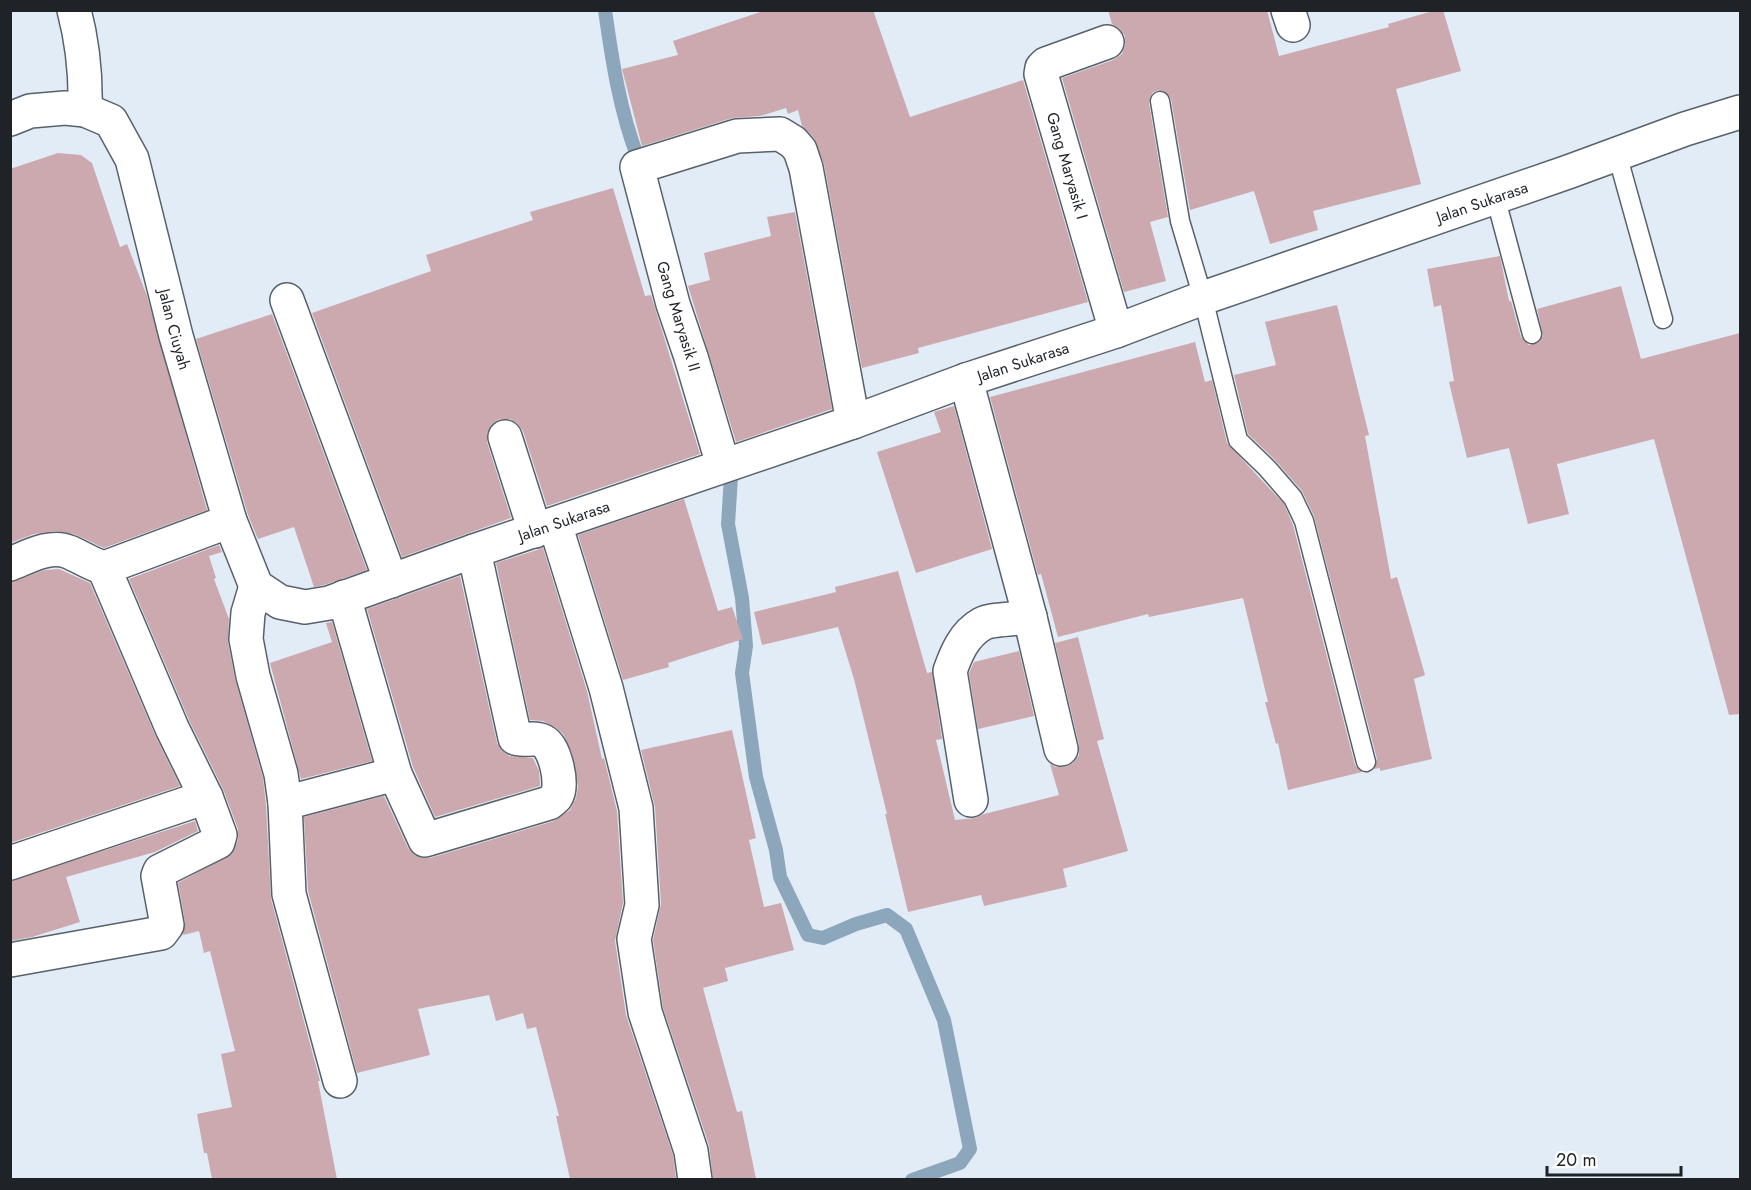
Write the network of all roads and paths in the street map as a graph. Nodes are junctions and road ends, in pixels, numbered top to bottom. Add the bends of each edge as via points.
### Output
1 (74, 10) edge
2 (1107, 42) dead end
3 (1160, 101) dead end
4 (85, 110) junction
5 (1740, 112) edge
6 (10, 119) edge
7 (1617, 154) junction
8 (1495, 196) junction
9 (1203, 298) junction
10 (287, 300) dead end
11 (1663, 319) dead end
12 (1116, 331) junction
13 (1532, 334) dead end
14 (966, 380) junction
15 (853, 422) junction
16 (506, 437) dead end
17 (723, 465) junction
18 (230, 521) junction
19 (545, 527) junction
20 (474, 551) junction
21 (10, 564) edge
22 (104, 568) junction
23 (391, 580) junction
24 (256, 586) junction
25 (344, 597) junction
26 (1030, 617) junction
27 (1061, 749) dead end
28 (1366, 762) dead end
29 (395, 774) junction
30 (206, 797) junction
31 (971, 800) dead end
32 (285, 803) junction
33 (10, 863) edge
34 (10, 960) edge
35 (340, 1081) dead end
36 (696, 1179) edge

1 - 4 street via 86,70
2 - 12 street, Gang Maryasik I via 1046,64 1041,74
3 - 9 lane via 1180,221
4 - 6 street, Jalan Ciuyah via 30,111
4 - 18 street, Jalan Ciuyah via 111,121 132,159 176,336
5 - 7 street, Jalan Sukarasa
7 - 8 street, Jalan Sukarasa
7 - 11 lane
8 - 9 street, Jalan Sukarasa
8 - 13 lane
9 - 12 street, Jalan Sukarasa
9 - 28 lane via 1238,440 1293,498 1304,521
10 - 23 street
12 - 14 street, Jalan Sukarasa
14 - 15 street, Jalan Sukarasa
14 - 26 street
15 - 17 street, Jalan Sukarasa
15 - 17 street, Gang Maryasik II via 800,150 780,134 737,136 637,167 673,304
16 - 19 street
17 - 19 street, Jalan Sukarasa
18 - 22 street
18 - 24 street, Jalan Ciuyah
19 - 20 street, Jalan Sukarasa
19 - 36 street via 606,688 636,808 642,905 634,939 645,1012 691,1151
20 - 23 street, Jalan Sukarasa
20 - 29 street via 515,738 543,741 549,746 560,786 549,803 425,840
21 - 22 street via 57,549
22 - 30 street
23 - 25 street, Jalan Sukarasa
24 - 25 street, Jalan Sukarasa via 280,602 305,607
24 - 32 street via 246,639
25 - 29 street
26 - 27 street
26 - 31 street via 983,624 965,639 950,671
29 - 32 street
30 - 33 street
30 - 34 street via 220,835 218,842 160,871 167,925 161,933
32 - 35 street via 289,894

